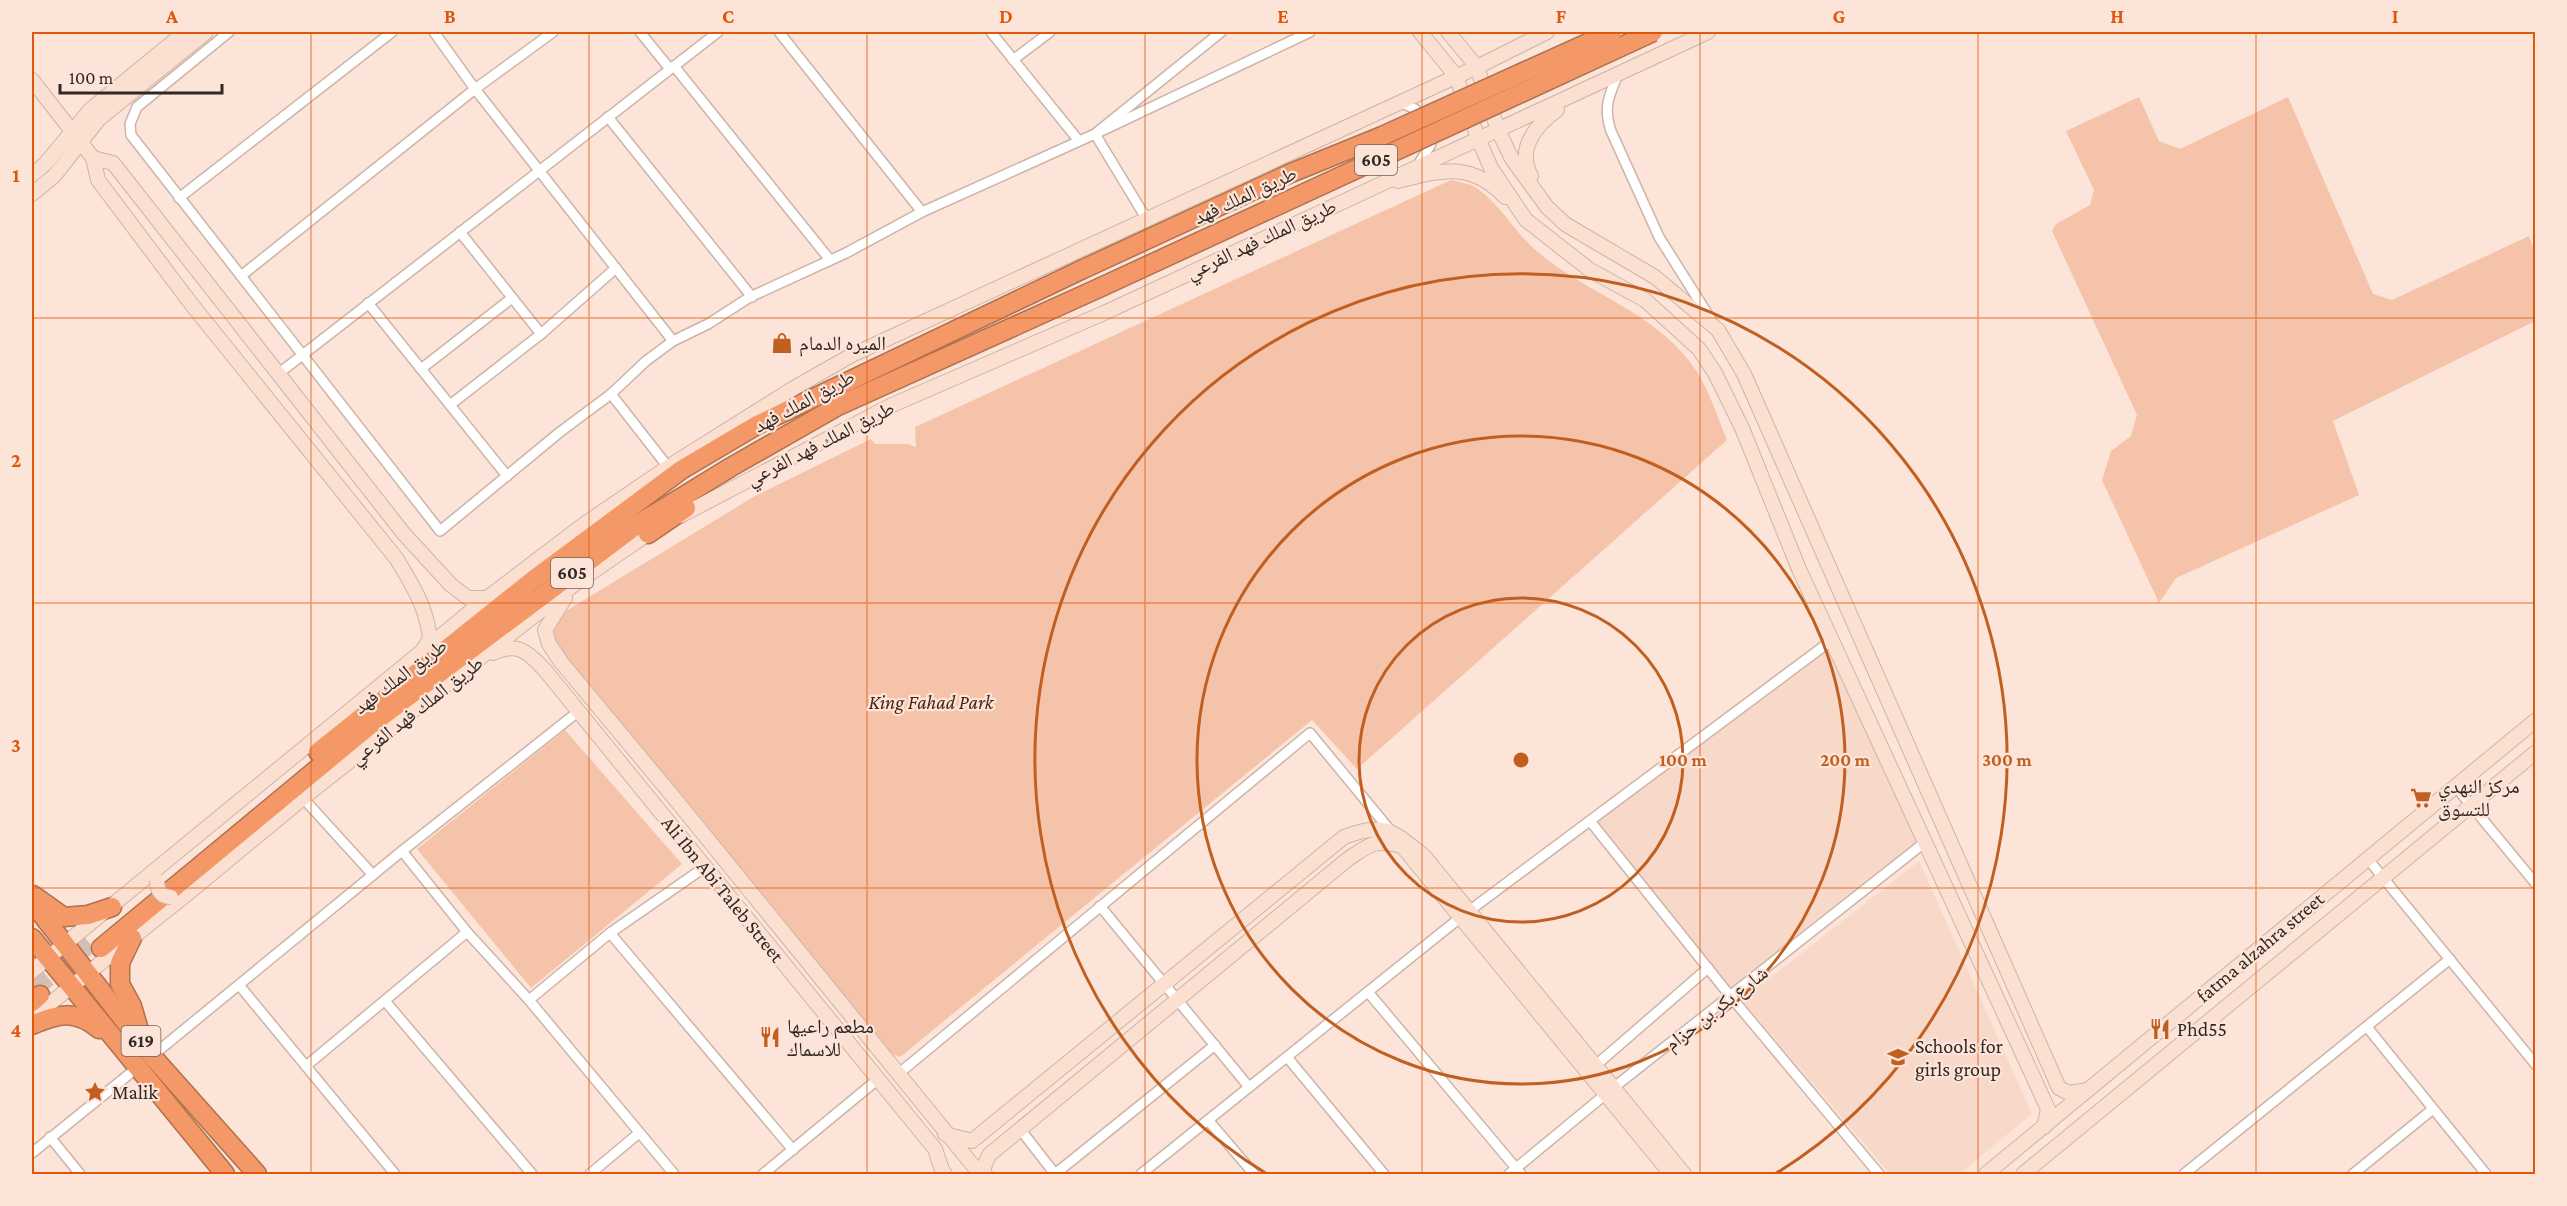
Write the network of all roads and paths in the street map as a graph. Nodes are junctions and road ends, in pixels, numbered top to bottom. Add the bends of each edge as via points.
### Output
1 (186, 32) edge
2 (206, 32) edge
3 (229, 32) edge
4 (392, 32) edge
5 (434, 32) edge
6 (553, 32) edge
7 (640, 32) edge
8 (718, 32) edge
9 (778, 32) edge
10 (991, 32) edge
11 (1050, 32) edge
12 (1221, 32) edge
13 (1310, 32) edge
14 (1420, 32) edge
15 (1448, 32) edge
16 (1547, 32) edge
17 (1612, 32) edge
18 (1653, 32) edge
19 (1708, 32) edge
20 (1014, 60) junction
21 (672, 67) junction
22 (1477, 67) junction
23 (1618, 74) junction
24 (1456, 76) junction
25 (32, 80) edge
26 (475, 89) junction
27 (1581, 91) junction
28 (1400, 102) junction
29 (608, 117) junction
30 (1498, 130) junction
31 (1095, 134) junction
32 (77, 137) junction
33 (1478, 138) junction
34 (1079, 141) junction
35 (93, 158) junction
36 (1418, 165) junction
37 (540, 169) junction
38 (32, 175) edge
39 (1367, 189) junction
40 (32, 194) edge
41 (179, 198) junction
42 (1548, 207) junction
43 (922, 212) junction
44 (1146, 218) junction
45 (1526, 219) junction
46 (460, 232) junction
47 (830, 260) junction
48 (616, 268) junction
49 (241, 276) junction
50 (752, 297) junction
51 (513, 298) junction
52 (368, 303) junction
53 (1718, 330) junction
54 (541, 334) junction
55 (673, 341) junction
56 (302, 354) junction
57 (880, 364) junction
58 (421, 369) junction
59 (278, 374) junction
60 (611, 394) junction
61 (450, 405) junction
62 (838, 406) junction
63 (670, 466) junction
64 (507, 476) junction
65 (648, 534) junction
66 (580, 545) junction
67 (575, 584) junction
68 (487, 598) junction
69 (1832, 640) junction
70 (556, 655) junction
71 (417, 657) junction
72 (480, 658) junction
73 (542, 668) junction
74 (579, 711) junction
75 (2535, 720) edge
76 (2535, 752) edge
77 (2455, 786) junction
78 (303, 798) junction
79 (2471, 805) junction
80 (1590, 821) junction
81 (1390, 830) junction
82 (1924, 843) junction
83 (402, 851) junction
84 (168, 858) junction
85 (2367, 858) junction
86 (705, 867) junction
87 (373, 875) junction
88 (2384, 877) junction
89 (2535, 884) edge
90 (192, 890) junction
91 (32, 894) edge
92 (32, 902) edge
93 (1100, 906) junction
94 (112, 907) junction
95 (1465, 915) junction
96 (468, 932) junction
97 (610, 933) junction
98 (32, 938) edge
99 (132, 938) junction
100 (64, 946) junction
101 (48, 959) junction
102 (2450, 959) junction
103 (1708, 968) junction
104 (87, 974) junction
105 (1166, 984) junction
106 (239, 985) junction
107 (70, 987) junction
108 (34, 989) edge
109 (1368, 992) junction
110 (1731, 997) junction
111 (529, 1000) junction
112 (1177, 1000) junction
113 (385, 1001) junction
114 (32, 1018) edge
115 (32, 1024) edge
116 (2367, 1027) junction
117 (1215, 1045) junction
118 (140, 1055) junction
119 (1287, 1057) junction
120 (2535, 1065) edge
121 (306, 1066) junction
122 (1595, 1066) junction
123 (897, 1075) junction
124 (877, 1080) junction
125 (1250, 1087) junction
126 (2088, 1090) junction
127 (1610, 1092) junction
128 (2433, 1109) junction
129 (1209, 1120) junction
130 (2044, 1127) junction
131 (1020, 1129) junction
132 (639, 1132) junction
133 (945, 1134) junction
134 (50, 1137) junction
135 (793, 1150) junction
136 (32, 1153) edge
137 (391, 1173) edge
138 (942, 1173) edge
139 (1515, 1173) edge
140 (80, 1174) edge
141 (225, 1174) edge
142 (256, 1174) edge
143 (532, 1174) edge
144 (590, 1174) edge
145 (674, 1174) edge
146 (763, 1174) edge
147 (980, 1174) edge
148 (985, 1174) edge
149 (1055, 1174) edge
150 (1141, 1174) edge
151 (1254, 1174) edge
152 (1384, 1174) edge
153 (1671, 1174) edge
154 (1684, 1174) edge
155 (1879, 1174) edge
156 (1986, 1174) edge
157 (2023, 1174) edge
158 (2184, 1174) edge
159 (2353, 1174) edge
160 (2486, 1174) edge

1 - 32 street via 90,110
2 - 32 street
3 - 41 street via 136,107 130,124 131,135
4 - 41 street
5 - 26 street
6 - 26 street
7 - 21 street
8 - 21 street
9 - 43 street
10 - 20 street
11 - 20 street
12 - 31 street
13 - 31 street
14 - 24 street
15 - 22 street
16 - 22 street, طريق الملك فهد الفرعي
17 - 57 highway, طريق الملك فهد / 605, bridge via 1291,173
18 - 62 highway, طريق الملك فهد / 605, bridge
19 - 23 street, طريق الملك فهد الفرعي
20 - 34 street
21 - 29 street
21 - 47 street
22 - 24 street, طريق الملك فهد الفرعي
22 - 30 street
23 - 27 street, طريق الملك فهد الفرعي
23 - 53 street via 1608,99 1606,116 1611,131 1659,237
24 - 28 street, طريق الملك فهد الفرعي
24 - 33 street
25 - 32 street
26 - 37 street
26 - 49 street
27 - 30 street, طريق الملك فهد الفرعي
27 - 42 street via 1540,122 1525,151 1526,167
28 - 36 street via 1415,109 1427,126 1431,144
28 - 44 street, طريق الملك فهد الفرعي
29 - 37 street
29 - 50 street
30 - 33 street, طريق الملك فهد الفرعي
30 - 42 street via 1512,159
31 - 34 street
31 - 44 street
32 - 35 street
32 - 38 street
32 - 40 street via 54,176
33 - 36 street, طريق الملك فهد الفرعي
33 - 45 street via 1491,168
34 - 43 street
35 - 59 street via 113,163
35 - 71 street via 98,180 192,305 396,558 429,620 430,639
36 - 39 street, طريق الملك فهد الفرعي
37 - 46 street
37 - 48 street
39 - 45 street via 1456,170 1489,184
39 - 65 street, طريق الملك فهد الفرعي via 1104,313 890,406
41 - 49 street
42 - 53 street via 1565,224 1655,278
43 - 47 street
44 - 63 street, طريق الملك فهد الفرعي via 852,355
45 - 69 street via 1590,270 1645,300 1699,349 1742,428
46 - 51 street
46 - 52 street
47 - 50 street
48 - 54 street
48 - 55 street
49 - 56 street
50 - 55 street
51 - 54 street
51 - 58 street
52 - 56 street
52 - 58 street
53 - 126 street via 1744,374 2059,1088 2069,1093
54 - 61 street
55 - 60 street
56 - 59 street
56 - 64 street via 440,531
57 - 63 highway via 765,410
57 - 66 highway, طريق الملك فهد / 605 via 757,425 681,470
58 - 61 street
59 - 68 street via 404,534 451,585 468,598
60 - 63 street
60 - 64 street
61 - 64 street
62 - 65 highway
62 - 66 highway, طريق الملك فهد / 605 via 638,524 369,726 98,944 360,717
63 - 66 highway
63 - 68 street, طريق الملك فهد الفرعي via 583,525
65 - 67 street, طريق الملك فهد الفرعي
67 - 70 street, Ali Ibn Abi Taleb Street via 545,630
67 - 72 street, طريق الملك فهد الفرعي
68 - 71 street, طريق الملك فهد الفرعي
69 - 80 street
69 - 82 street
70 - 73 street via 543,643 536,645 533,650
70 - 123 street, Ali Ibn Abi Taleb Street
71 - 84 street, طريق الملك فهد الفرعي
72 - 73 street, Ali Ibn Abi Taleb Street via 513,647
72 - 78 street, طريق الملك فهد الفرعي
73 - 74 street, Ali Ibn Abi Taleb Street
74 - 83 street
74 - 86 street, Ali Ibn Abi Taleb Street
75 - 77 street, fatma alzahra street
76 - 79 street
77 - 79 street
77 - 85 street, fatma alzahra street
78 - 87 street
78 - 90 street, طريق الملك فهد الفرعي
79 - 88 street
79 - 89 street
80 - 95 street
80 - 103 street
81 - 93 street via 1310,733
81 - 95 street via 1424,856
81 - 105 street via 1365,829 1344,837
82 - 110 street, شارع بكر بن حزام
82 - 130 street via 2048,1108
83 - 87 street
83 - 96 street
84 - 90 street, bridge via 157,881 161,894 171,897
84 - 94 street, طريق الملك فهد الفرعي
85 - 88 street
85 - 126 street, fatma alzahra street
86 - 97 street
86 - 124 street, Ali Ibn Abi Taleb Street
87 - 106 street
88 - 102 street
88 - 157 street
90 - 99 street, طريق الملك فهد الفرعي
91 - 94 highway via 64,917
92 - 100 highway, 619
93 - 105 street
93 - 123 street
94 - 100 street, طريق الملك فهد الفرعي
95 - 109 street
95 - 112 street via 1402,846 1381,841 1348,859
95 - 122 street
95 - 127 street
96 - 111 street
96 - 113 street
97 - 111 street
97 - 135 street
98 - 101 highway, 619
99 - 104 street, طريق الملك فهد الفرعي
99 - 118 highway via 120,963 120,984 132,1006
100 - 101 street, طريق الملك فهد الفرعي
100 - 104 highway, 619
101 - 107 highway, 619
101 - 108 street, طريق الملك فهد الفرعي
102 - 116 street
102 - 120 street
103 - 110 street
103 - 122 street
104 - 107 street, طريق الملك فهد الفرعي
104 - 118 highway, 619
105 - 112 street
105 - 133 street via 972,1141
106 - 118 street
106 - 121 street
107 - 114 street, طريق الملك فهد الفرعي
107 - 118 highway, 619
109 - 119 street
109 - 139 street
110 - 127 street, شارع بكر بن حزام
110 - 155 street
111 - 132 street
112 - 117 street
112 - 131 street
113 - 121 street
113 - 143 street
115 - 118 highway via 61,1014 85,1018
116 - 128 street
116 - 158 street
117 - 125 street
117 - 149 street
118 - 134 street
118 - 141 highway, 619
118 - 142 highway, 619
119 - 125 street
119 - 152 street
121 - 137 street
122 - 127 street
123 - 133 street, Ali Ibn Abi Taleb Street
124 - 135 street
124 - 138 street, Ali Ibn Abi Taleb Street via 935,1149
125 - 129 street
126 - 130 street, fatma alzahra street
127 - 139 street, شارع بكر بن حزام
127 - 153 street
127 - 154 street
128 - 159 street
128 - 160 street
129 - 150 street
129 - 151 street
130 - 156 street, fatma alzahra street
131 - 148 street via 989,1155
131 - 149 street
132 - 144 street
132 - 145 street
133 - 147 street, Ali Ibn Abi Taleb Street
134 - 136 street
134 - 140 street
135 - 146 street

